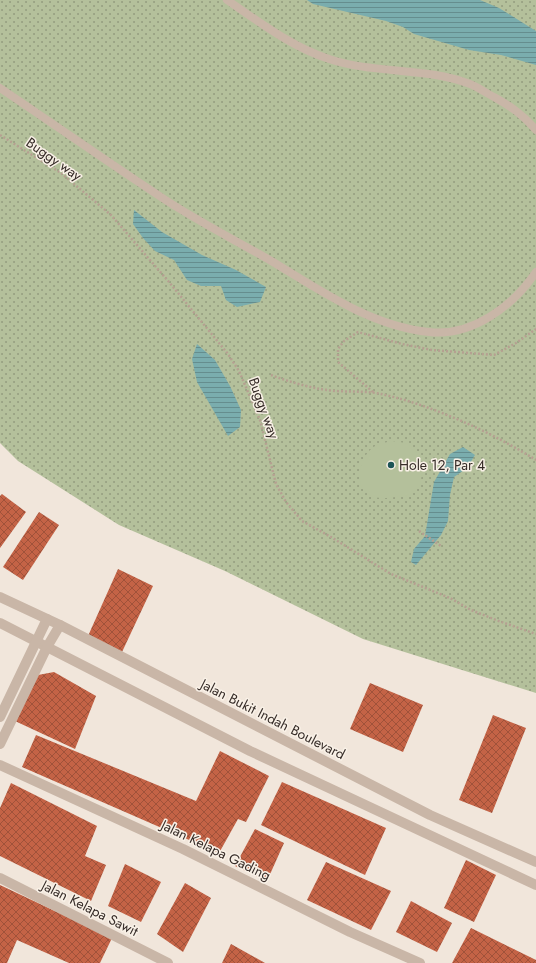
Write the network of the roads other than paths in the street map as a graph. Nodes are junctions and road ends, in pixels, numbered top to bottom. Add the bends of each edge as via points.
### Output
1 (227, 0) edge
2 (0, 88) edge
3 (536, 130) edge
4 (536, 272) edge
5 (0, 597) edge
6 (47, 619) junction
7 (0, 623) edge
8 (60, 625) junction
9 (36, 641) junction
10 (46, 647) junction
11 (0, 716) edge
12 (0, 744) edge
13 (0, 765) edge
14 (430, 815) junction
15 (421, 830) junction
16 (536, 862) edge
17 (0, 878) edge
18 (536, 885) edge
19 (168, 963) edge
20 (420, 963) edge

1 - 3 lane via 278,35 309,52 329,59 350,65 421,74 470,84 515,108
2 - 4 lane via 166,200 343,303 376,319 430,333 472,327 489,318 516,296
5 - 6 street, Jalan Bukit Indah Boulevard
6 - 8 street, Jalan Bukit Indah Boulevard
6 - 9 street
7 - 9 street
8 - 10 street
8 - 14 street, Jalan Bukit Indah Boulevard
9 - 10 street
9 - 11 street
10 - 12 street
10 - 15 street via 250,751
13 - 20 street, Jalan Kelapa Gading via 183,849 350,932
14 - 15 street
14 - 16 street, Jalan Bukit Indah Boulevard
15 - 18 street
17 - 19 street, Jalan Kelapa Sawit

